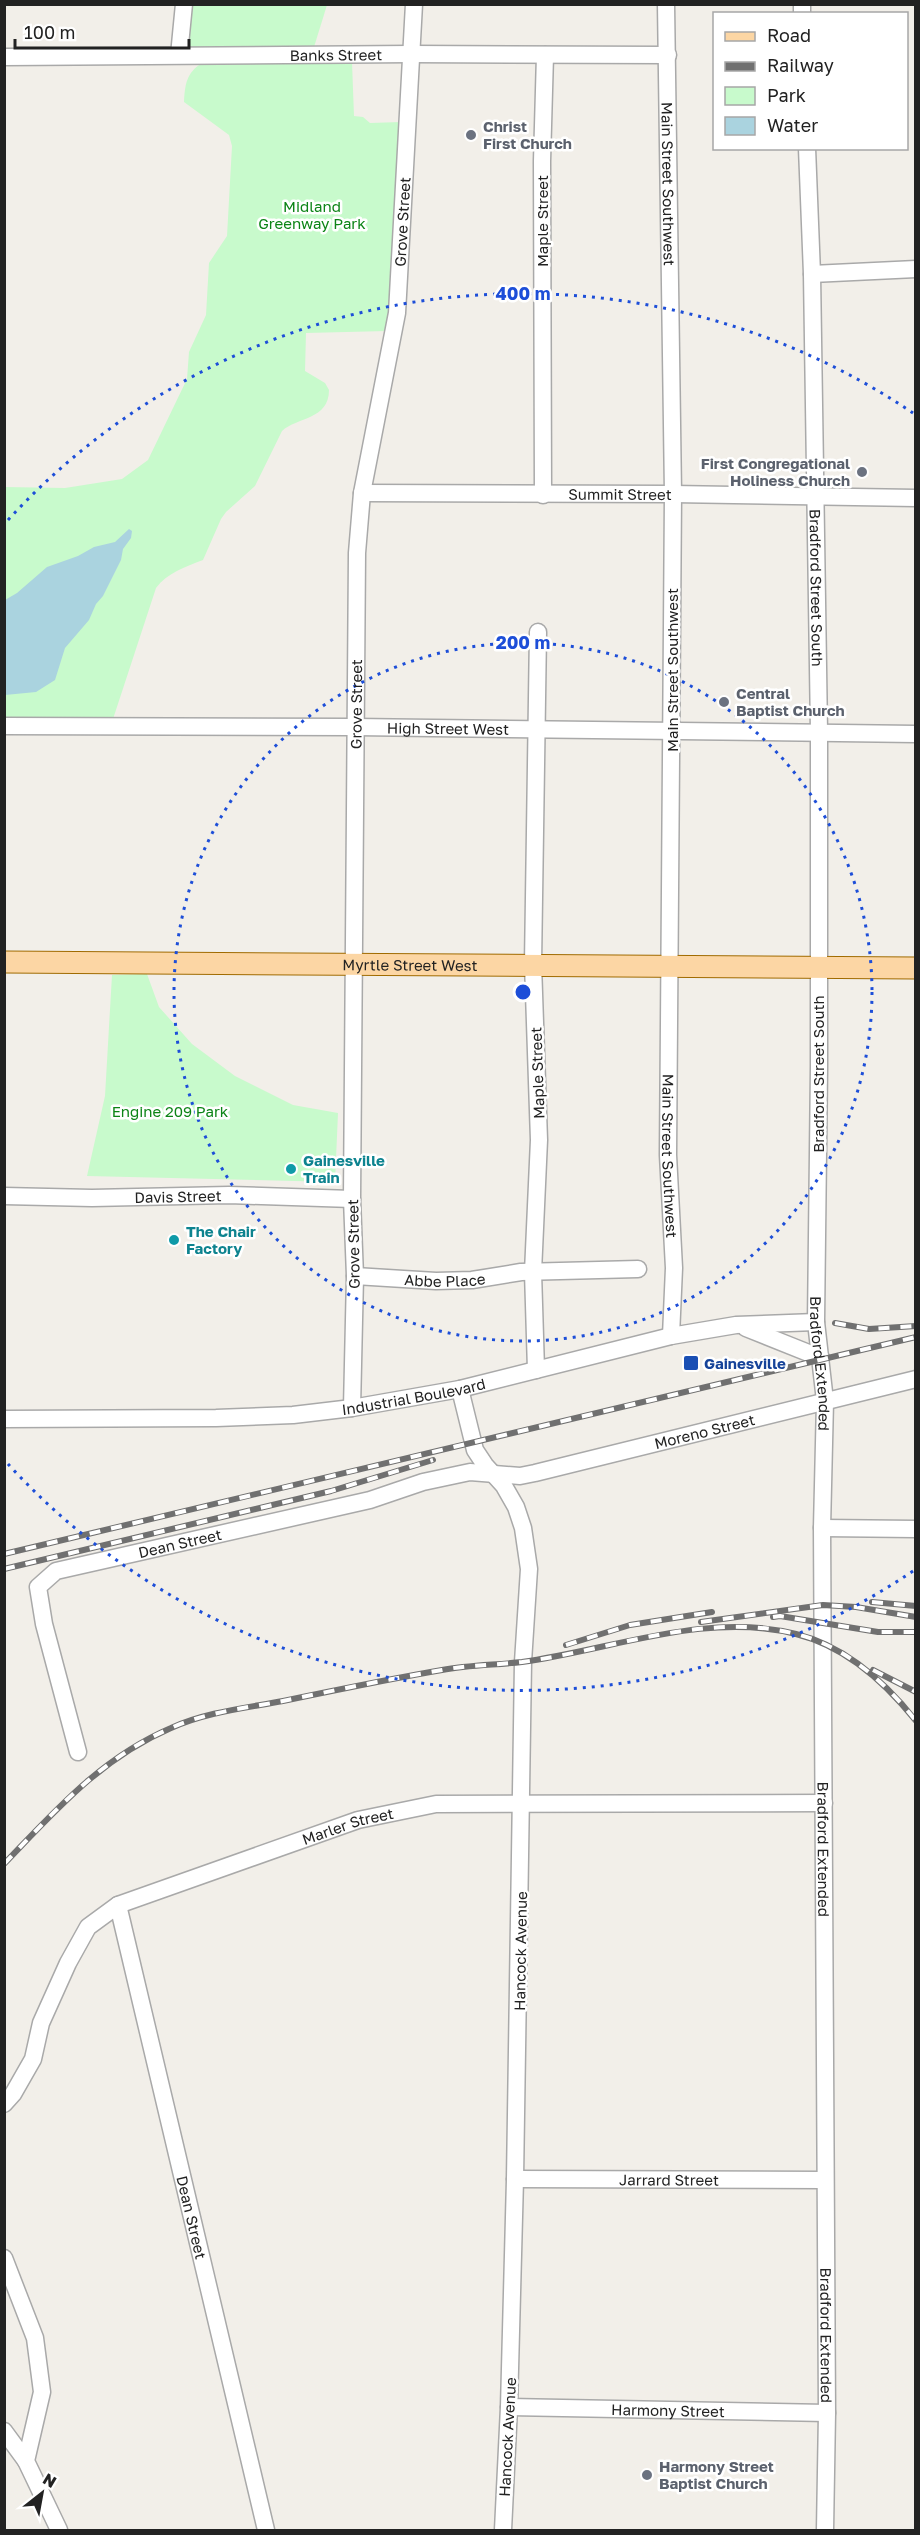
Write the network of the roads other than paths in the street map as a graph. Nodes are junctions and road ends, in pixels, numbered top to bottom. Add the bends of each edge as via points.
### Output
1 (184, 4) edge
2 (414, 4) edge
3 (666, 4) edge
4 (411, 54) junction
5 (544, 55) junction
6 (668, 55) junction
7 (179, 56) junction
8 (4, 57) edge
9 (807, 150) edge
10 (915, 269) edge
11 (812, 274) junction
12 (362, 493) junction
13 (673, 494) junction
14 (543, 495) junction
15 (816, 496) junction
16 (915, 498) edge
17 (538, 632) dead end
18 (4, 726) edge
19 (355, 727) junction
20 (537, 731) junction
21 (672, 731) junction
22 (819, 732) junction
23 (915, 734) edge
24 (4, 962) edge
25 (533, 964) junction
26 (354, 965) junction
27 (670, 966) junction
28 (818, 966) junction
29 (915, 968) edge
30 (817, 1171) joint
31 (4, 1196) edge
32 (352, 1199) junction
33 (638, 1269) dead end
34 (533, 1272) junction
35 (355, 1276) junction
36 (816, 1322) junction
37 (736, 1325) junction
38 (671, 1336) junction
39 (820, 1358) junction
40 (536, 1370) junction
41 (915, 1379) edge
42 (460, 1389) junction
43 (825, 1401) junction
44 (352, 1408) junction
45 (4, 1419) edge
46 (492, 1473) junction
47 (822, 1528) junction
48 (915, 1529) edge
49 (78, 1752) dead end
50 (523, 1803) junction
51 (824, 1803) junction
52 (118, 1905) junction
53 (9, 2099) edge
54 (4, 2113) edge
55 (515, 2179) junction
56 (824, 2180) junction
57 (4, 2258) edge
58 (509, 2407) junction
59 (827, 2413) junction
60 (4, 2431) edge
61 (26, 2461) junction
62 (59, 2530) edge
63 (266, 2530) edge
64 (503, 2530) edge
65 (825, 2530) edge

1 - 7 street
2 - 4 street, Grove Street
3 - 6 street, Main Street Southwest
4 - 5 street, Banks Street
4 - 7 street, Banks Street
4 - 12 street, Grove Street via 397,313
5 - 6 street, Banks Street
5 - 14 street, Maple Street
6 - 13 street, Main Street Southwest
7 - 8 street, Banks Street
9 - 11 street, Bradford Street South
10 - 11 street
11 - 15 street, Bradford Street South
12 - 14 street, Summit Street
12 - 19 street, Grove Street via 357,553
13 - 14 street, Summit Street
13 - 15 street, Summit Street
13 - 21 street, Main Street Southwest
15 - 16 street, Summit Street
15 - 22 street, Bradford Street South
17 - 20 street, Maple Street
18 - 19 street, High Street West
19 - 20 street, High Street West
19 - 26 street, Grove Street
20 - 21 street, High Street West
20 - 25 street, Maple Street
21 - 22 street, High Street West
21 - 27 street, Main Street Southwest
22 - 23 street, High Street West
22 - 28 street, Bradford Street South
24 - 26 main road, Myrtle Street West
25 - 26 main road, Myrtle Street West
25 - 27 main road, Myrtle Street West
25 - 34 street, Maple Street via 539,1140
26 - 32 street, Grove Street
27 - 28 main road, Myrtle Street West
27 - 38 street, Main Street Southwest via 668,1155 674,1268
28 - 29 main road, Myrtle Street West
28 - 30 street, Bradford Street South
30 - 36 street, Bradford Extended
31 - 32 street, Davis Street
32 - 35 street, Grove Street
33 - 34 street, Abbe Place
34 - 35 street, Abbe Place via 436,1281
34 - 40 street, Maple Street
35 - 44 street, Grove Street
36 - 37 street, Industrial Boulevard
36 - 39 street, Bradford Extended
37 - 38 street, Industrial Boulevard
37 - 39 street
38 - 40 street, Industrial Boulevard
39 - 43 street, Bradford Extended
40 - 42 street, Industrial Boulevard
41 - 43 street, Moreno Street
42 - 44 street, Industrial Boulevard
42 - 46 street, Hancock Avenue via 475,1450
43 - 46 street, Moreno Street via 536,1473
43 - 47 street, Bradford Extended
44 - 45 street, Industrial Boulevard via 216,1418
46 - 49 street, Dean Street via 470,1472 423,1482 369,1500 56,1571 38,1587
46 - 50 street, Hancock Avenue via 516,1507 529,1569 523,1662
47 - 48 street
47 - 51 street, Bradford Extended
50 - 51 street, Marler Street
50 - 52 street, Marler Street via 436,1804 358,1820
50 - 55 street, Hancock Avenue
51 - 56 street, Bradford Extended
52 - 53 street, Marler Street via 88,1927 41,2023 33,2059
52 - 63 street, Dean Street
53 - 54 street, Marler Street
55 - 56 street, Jarrard Street
55 - 58 street, Hancock Avenue
56 - 59 street, Bradford Extended
57 - 61 street via 35,2338 42,2392
58 - 59 street, Harmony Street
58 - 64 street, Hancock Avenue
59 - 65 street, Bradford Extended
60 - 61 street
61 - 62 street

